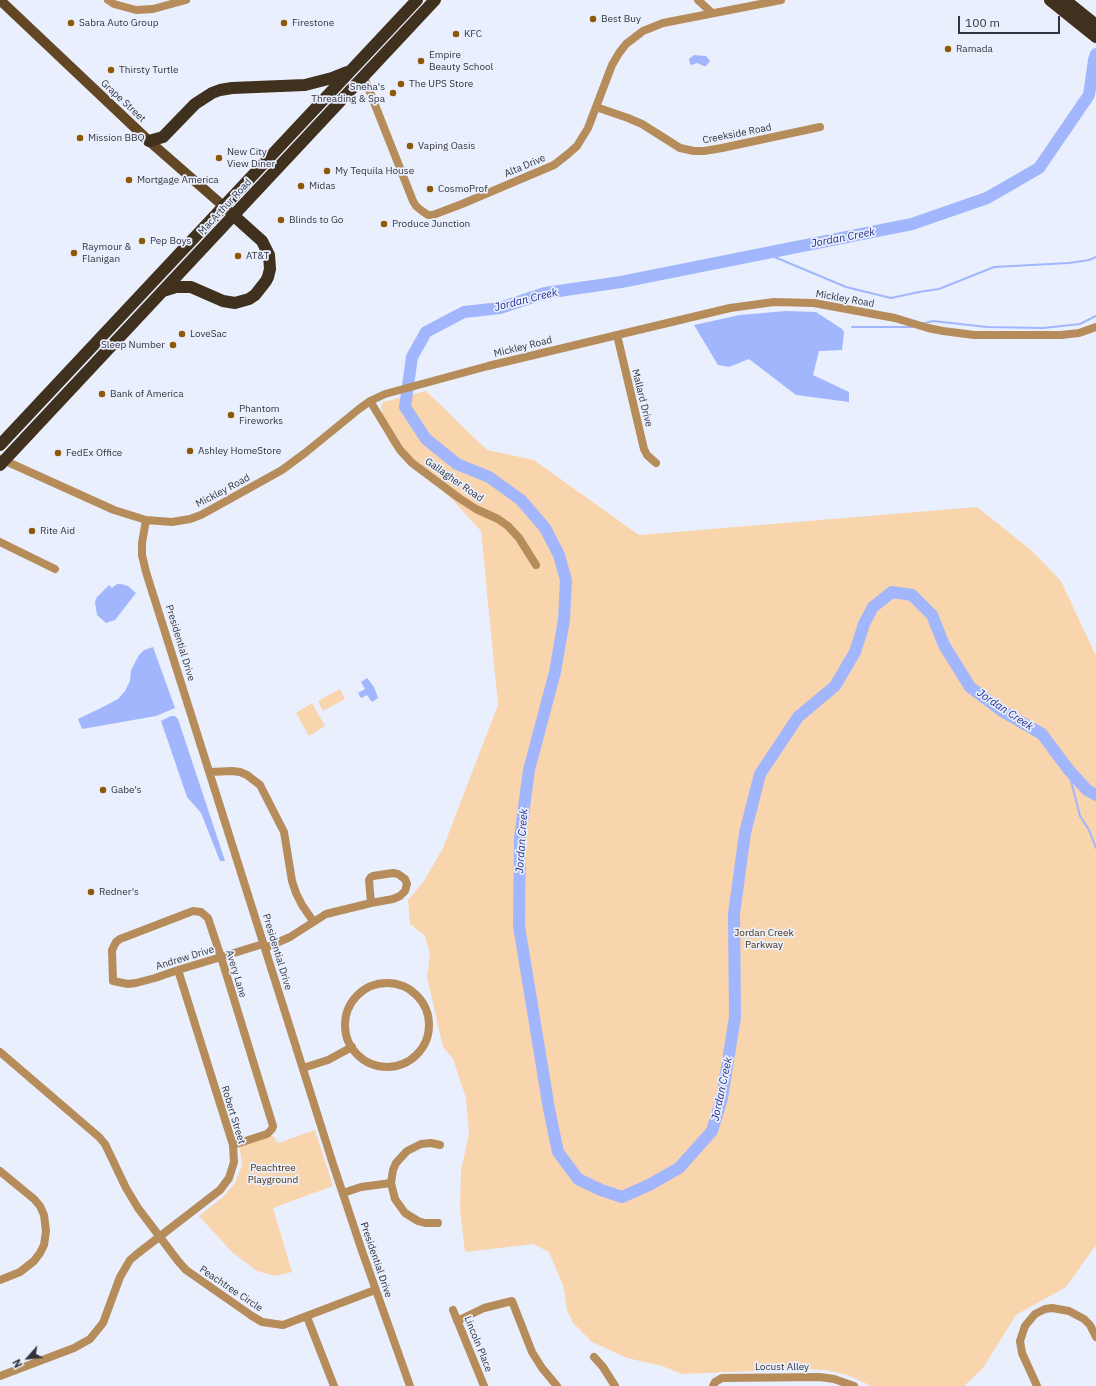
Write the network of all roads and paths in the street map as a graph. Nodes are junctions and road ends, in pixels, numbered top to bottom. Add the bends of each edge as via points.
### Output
1 (0, 0) edge
2 (108, 0) edge
3 (186, 0) edge
4 (417, 0) edge
5 (435, 0) edge
6 (698, 0) edge
7 (782, 0) edge
8 (1050, 0) edge
9 (1063, 4) edge
10 (712, 13) junction
11 (1096, 25) edge
12 (1096, 37) edge
13 (355, 67) junction
14 (364, 77) junction
15 (596, 107) junction
16 (820, 127) dead end
17 (149, 141) junction
18 (223, 206) junction
19 (233, 215) junction
20 (162, 292) junction
21 (1096, 327) edge
22 (617, 335) junction
23 (370, 401) junction
24 (0, 445) edge
25 (1, 461) edge
26 (656, 463) dead end
27 (146, 520) junction
28 (0, 542) edge
29 (536, 565) dead end
30 (55, 569) dead end
31 (210, 772) junction
32 (371, 904) junction
33 (313, 921) junction
34 (264, 946) junction
35 (221, 957) junction
36 (178, 970) junction
37 (113, 981) joint
38 (352, 1047) junction
39 (0, 1052) edge
40 (303, 1068) junction
41 (233, 1145) junction
42 (440, 1145) dead end
43 (0, 1171) edge
44 (391, 1184) junction
45 (343, 1193) junction
46 (438, 1224) dead end
47 (160, 1236) junction
48 (0, 1280) edge
49 (375, 1290) junction
50 (453, 1310) dead end
51 (307, 1317) junction
52 (457, 1321) junction
53 (1096, 1337) edge
54 (594, 1357) dead end
55 (0, 1376) edge
56 (334, 1386) edge
57 (410, 1386) edge
58 (484, 1386) edge
59 (557, 1386) edge
60 (615, 1386) edge
61 (713, 1386) edge
62 (854, 1386) edge
63 (1037, 1386) edge

1 - 17 main road, Grape Street
2 - 3 street via 136,10 153,9
4 - 13 highway, MacArthur Road
5 - 14 highway, MacArthur Road
6 - 10 street
7 - 10 street, Alta Drive
8 - 9 highway
9 - 11 highway
9 - 12 highway
10 - 15 street, Alta Drive via 663,23 635,36 612,65
13 - 17 highway via 332,78 305,85 232,88 216,92 202,98 163,137
13 - 18 highway, MacArthur Road
14 - 15 street, Alta Drive via 413,201 428,215 446,211 554,165 580,141
14 - 19 highway, MacArthur Road
15 - 16 street, Creekside Road via 642,124 680,148 694,152
17 - 18 main road, Grape Street
18 - 19 main road, Grape Street
18 - 24 highway, MacArthur Road
19 - 20 highway, MacArthur Road
19 - 20 highway via 262,242 269,255 268,277 254,295 235,303 191,287 176,287
20 - 25 highway, MacArthur Road
21 - 22 street, Mickley Road via 1079,333 1061,335 974,335 928,328 895,318 814,303 774,302 730,308
22 - 23 street, Mickley Road via 434,380
22 - 26 street, Mallard Drive via 644,449
23 - 27 street, Mickley Road via 282,470 201,515 172,522
23 - 29 street, Gallagher Road via 400,450 412,463 459,498 508,526
25 - 27 street, Mickley Road via 114,510
27 - 31 street, Presidential Drive via 142,543 144,566
28 - 30 street
31 - 33 street via 240,772 260,785 284,832 296,893
31 - 34 street, Presidential Drive
32 - 32 street, Andrew Drive via 400,896 407,888 405,879 393,873 373,876 369,880
32 - 33 street, Andrew Drive via 334,911
33 - 34 street, Andrew Drive via 290,937
34 - 35 street, Andrew Drive
34 - 40 street, Presidential Drive
35 - 36 street, Andrew Drive
35 - 37 street, Avery Lane via 208,918 201,912 193,911 116,942 112,950
35 - 41 street, Avery Lane via 273,1126 267,1134
36 - 37 street, Andrew Drive via 136,983
36 - 41 street, Robert Street
38 - 38 street via 346,1033 345,1017 351,1001 364,989 378,983 394,984 408,989 420,1000 427,1017 428,1034 421,1050 410,1061 396,1067 379,1067 363,1060
38 - 40 street via 328,1060
39 - 47 street, Peachtree Circle via 99,1137 132,1198
40 - 45 street, Presidential Drive
41 - 47 street, Robert Street via 234,1162 225,1185
42 - 44 street via 421,1144 407,1151 392,1170
43 - 48 street via 40,1206 46,1231 44,1245 34,1261 20,1272
44 - 45 street via 361,1187
44 - 46 street via 395,1199 405,1213 418,1221
45 - 49 street, Presidential Drive
47 - 51 street, Peachtree Circle via 186,1270 262,1322 283,1325
47 - 55 street via 136,1254 124,1269 107,1317 90,1339 74,1348
49 - 51 street, Peachtree Circle
49 - 57 street, Presidential Drive
50 - 52 street, Lincoln Place
51 - 56 street
52 - 58 street, Lincoln Place
52 - 59 street via 484,1308 512,1301 532,1352
53 - 63 street via 1090,1325 1070,1311 1052,1308 1035,1314 1025,1326 1020,1341 1022,1353
54 - 60 street
61 - 62 street, Locust Alley via 722,1378 820,1377

